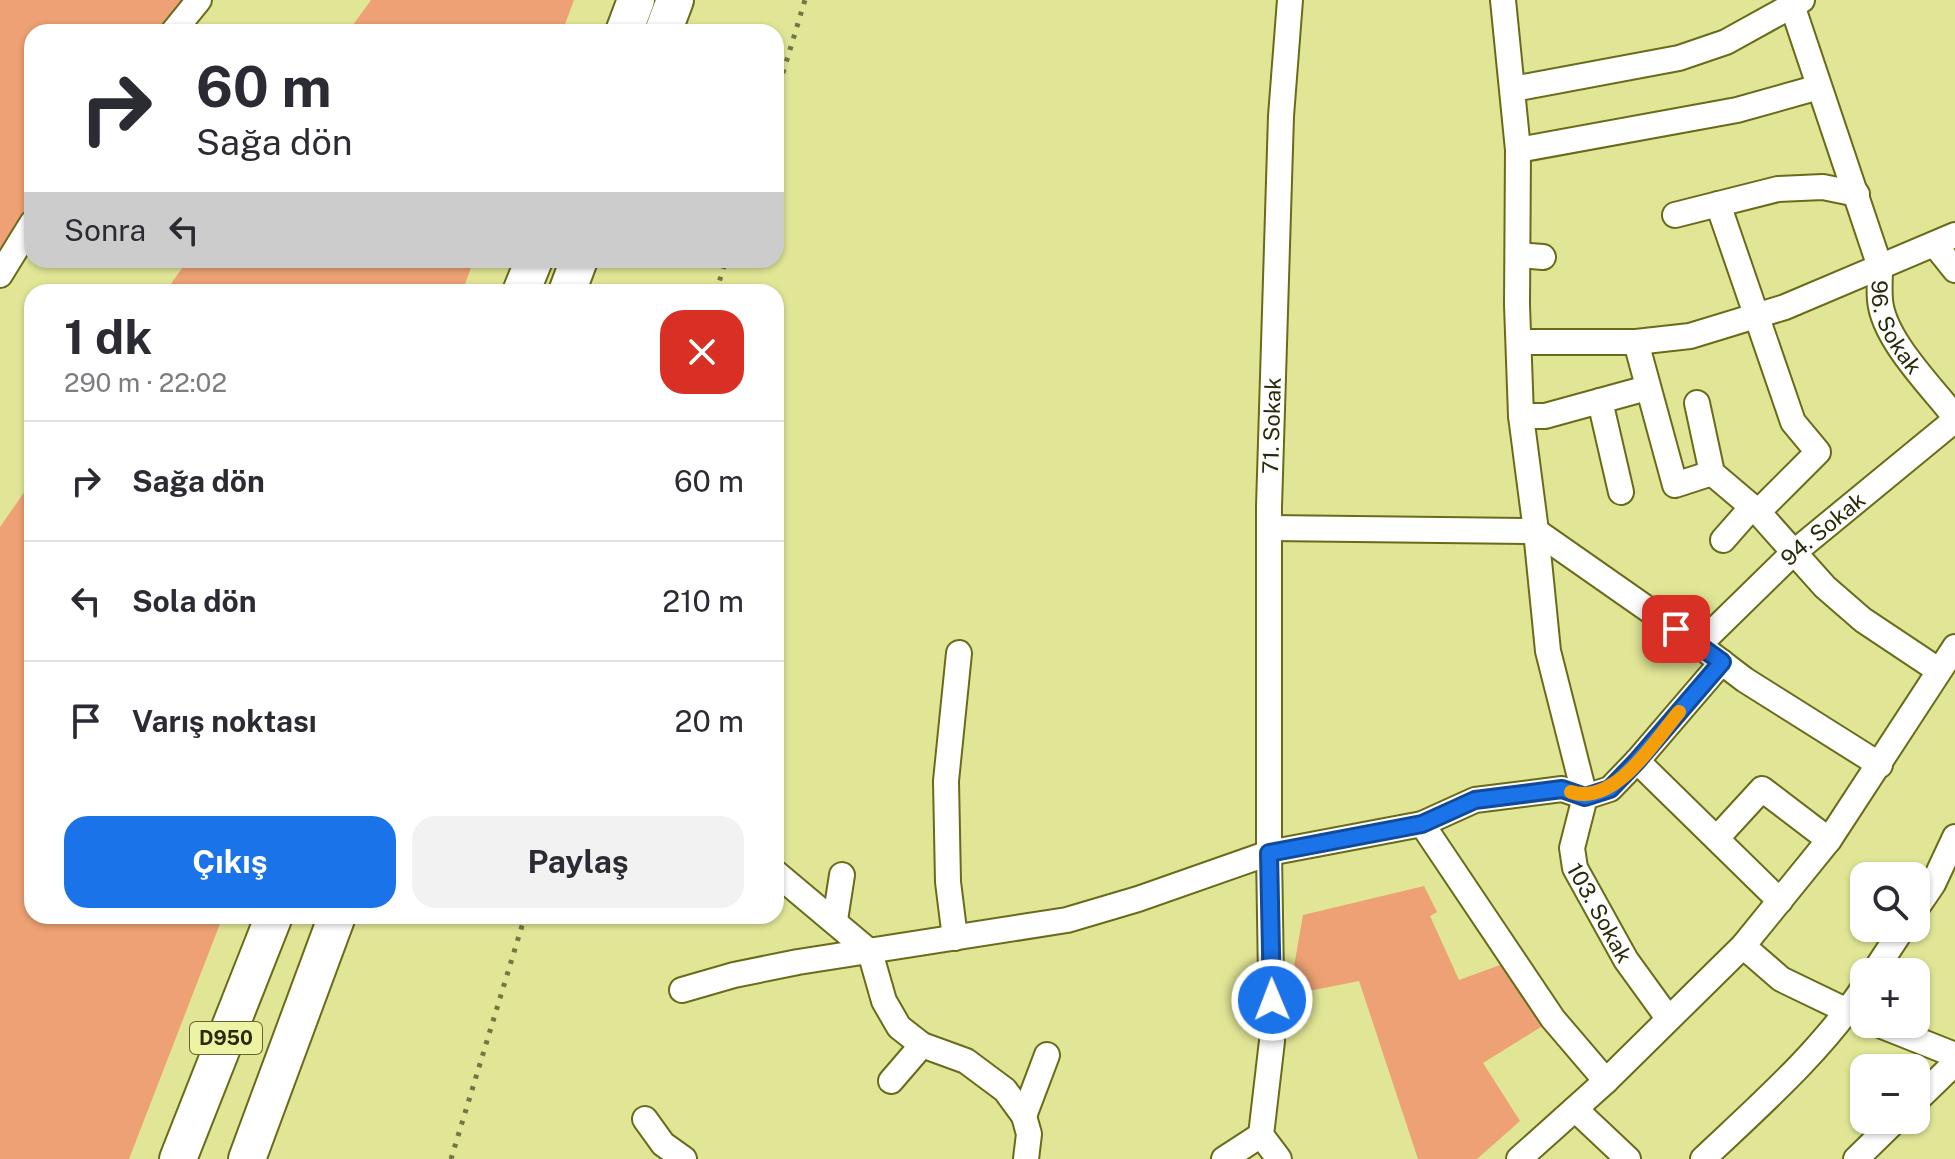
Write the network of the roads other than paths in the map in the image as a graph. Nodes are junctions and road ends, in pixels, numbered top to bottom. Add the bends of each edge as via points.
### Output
1 (199, 0) edge
2 (636, 0) edge
3 (675, 0) edge
4 (1290, 0) edge
5 (1503, 0) edge
6 (1783, 5) edge
7 (180, 24) edge
8 (627, 24) edge
9 (666, 24) edge
10 (1819, 87) junction
11 (1513, 89) junction
12 (1518, 150) junction
13 (1857, 194) junction
14 (1718, 204) junction
15 (1675, 215) dead end
16 (24, 236) edge
17 (1945, 240) edge
18 (1518, 255) junction
19 (1543, 257) dead end
20 (1880, 267) junction
21 (1955, 270) edge
22 (0, 275) edge
23 (1755, 317) junction
24 (1519, 342) junction
25 (1636, 342) junction
26 (1647, 388) junction
27 (1600, 401) junction
28 (1697, 403) dead end
29 (1521, 416) junction
30 (1955, 418) edge
31 (1712, 473) junction
32 (1621, 492) dead end
33 (1755, 510) junction
34 (1269, 528) junction
35 (1536, 531) junction
36 (1723, 540) dead end
37 (1792, 554) junction
38 (1699, 645) junction
39 (1955, 647) edge
40 (959, 653) dead end
41 (1722, 662) junction
42 (1938, 670) junction
43 (1637, 761) junction
44 (1880, 765) junction
45 (1585, 797) junction
46 (1422, 824) junction
47 (1955, 837) edge
48 (1717, 838) junction
49 (1829, 840) junction
50 (1269, 853) junction
51 (842, 875) dead end
52 (784, 879) edge
53 (1930, 888) edge
54 (1780, 901) junction
55 (835, 920) junction
56 (271, 924) edge
57 (334, 924) edge
58 (955, 938) junction
59 (1743, 946) junction
60 (870, 952) junction
61 (682, 990) dead end
62 (1850, 1013) edge
63 (1668, 1018) junction
64 (1850, 1022) edge
65 (1912, 1038) edge
66 (922, 1045) junction
67 (1047, 1055) dead end
68 (1955, 1055) edge
69 (1955, 1063) edge
70 (891, 1081) dead end
71 (1606, 1081) junction
72 (1930, 1087) edge
73 (1575, 1109) junction
74 (1024, 1116) junction
75 (645, 1119) dead end
76 (1882, 1134) edge
77 (1261, 1135) junction
78 (178, 1159) edge
79 (247, 1159) edge
80 (684, 1159) edge
81 (1026, 1159) edge
82 (1224, 1159) edge
83 (1279, 1159) edge
84 (1519, 1159) edge
85 (1628, 1159) edge
86 (1703, 1159) edge
87 (1856, 1159) edge

1 - 7 street
2 - 8 highway
3 - 9 highway
4 - 34 street, 71. Sokak via 1281,116
5 - 11 street
6 - 10 street, 96. Sokak
6 - 11 street via 1726,42 1679,58
10 - 12 street via 1737,110
10 - 13 street, 96. Sokak
11 - 12 street
12 - 18 street
13 - 14 street via 1823,187 1778,189
13 - 20 street, 96. Sokak
14 - 15 street
14 - 23 street
16 - 22 street
17 - 20 street
17 - 21 street
18 - 19 street
18 - 24 street
20 - 23 street
20 - 30 street, 96. Sokak via 1885,321
23 - 25 street via 1690,336
23 - 33 street via 1793,422 1818,452
24 - 25 street
24 - 29 street
25 - 26 street
26 - 27 street
26 - 31 street via 1675,485
27 - 29 street via 1545,416
27 - 32 street
28 - 31 street
29 - 35 street
30 - 37 street, 94. Sokak
31 - 33 street
33 - 36 street
33 - 37 street
34 - 35 street
34 - 50 street, 71. Sokak
35 - 38 street
35 - 45 street via 1548,651
37 - 38 street, 94. Sokak
37 - 42 street via 1863,620
38 - 41 street
39 - 42 street
40 - 58 street via 946,781
41 - 43 street
41 - 44 street
42 - 44 street
43 - 45 street via 1610,789
43 - 48 street
44 - 49 street
45 - 46 street via 1562,789 1475,800
45 - 63 street, 103. Sokak via 1572,848 1575,868 1626,960
46 - 50 street
46 - 71 street via 1553,1019
47 - 53 street
48 - 49 street via 1762,789
48 - 54 street
49 - 54 street
50 - 58 street via 1067,920
50 - 77 street, 71. Sokak via 1272,1041
51 - 55 street
52 - 55 street
54 - 59 street
55 - 60 street
56 - 78 highway, D950
57 - 79 highway, D950
58 - 60 street
59 - 62 street via 1781,979
59 - 63 street
60 - 61 street via 798,962
60 - 66 street via 884,1001 899,1027
63 - 71 street
64 - 86 street
65 - 68 street
66 - 70 street
66 - 74 street via 987,1075
67 - 74 street
69 - 72 street
71 - 73 street
73 - 84 street
73 - 85 street
74 - 81 street via 1029,1134
75 - 80 street via 663,1144
76 - 87 street
77 - 82 street
77 - 83 street

